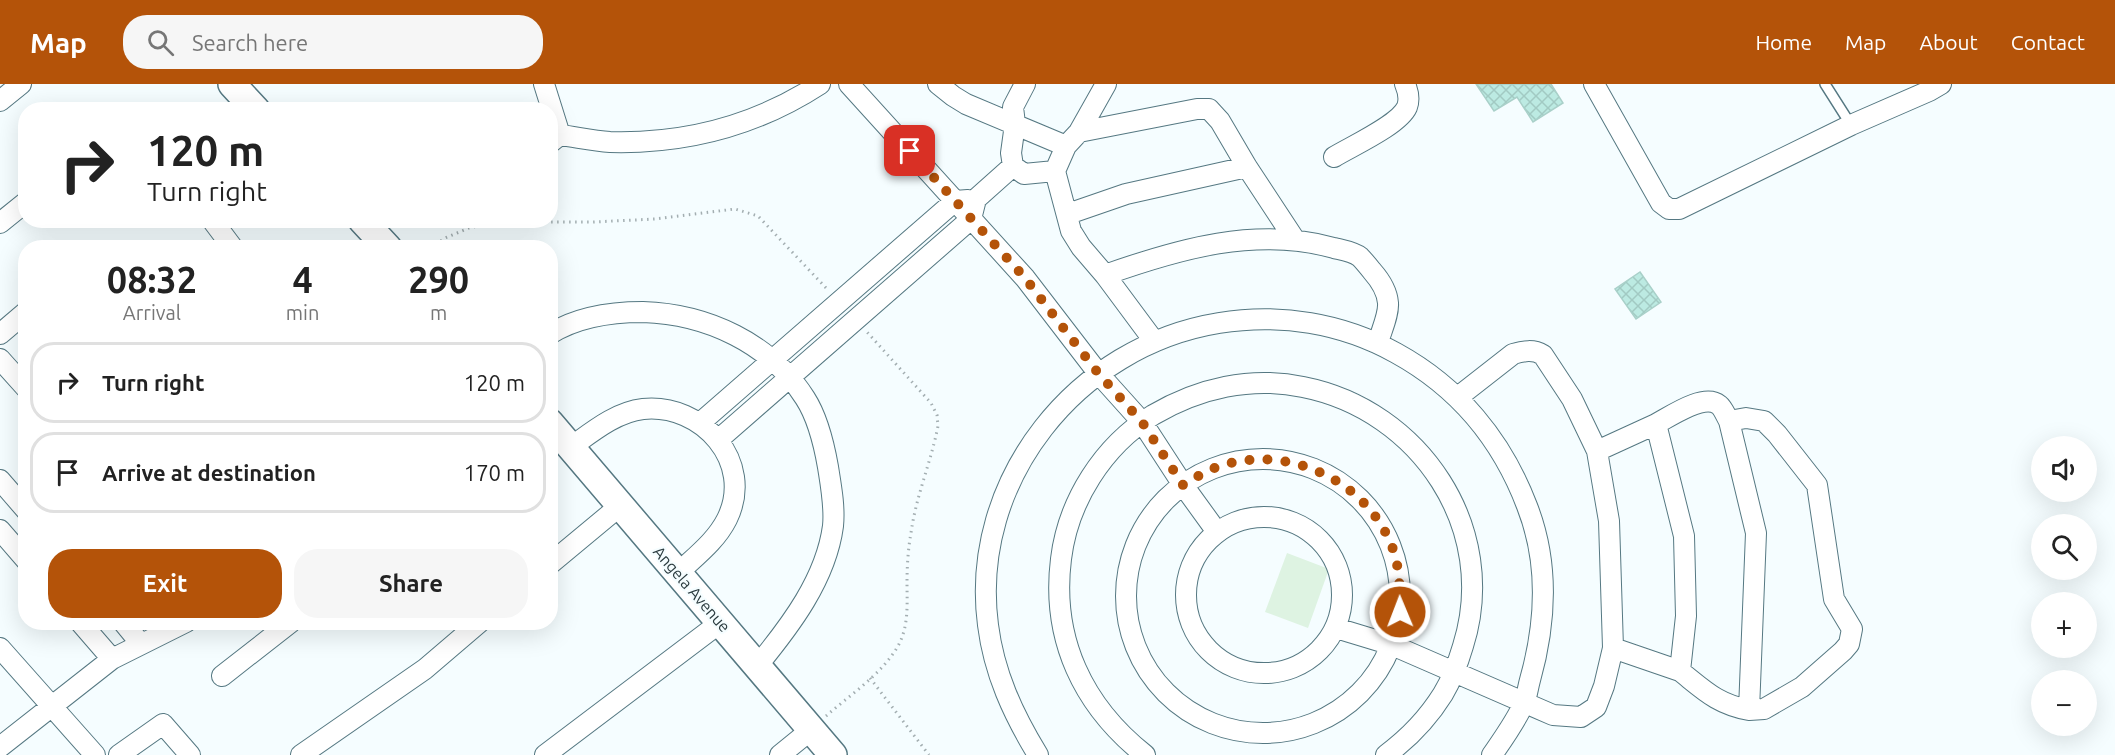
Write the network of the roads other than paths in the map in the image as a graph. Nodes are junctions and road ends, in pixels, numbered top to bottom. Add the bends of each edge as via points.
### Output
1 (21, 84) edge
2 (232, 84) edge
3 (544, 84) edge
4 (820, 84) edge
5 (849, 84) edge
6 (938, 84) edge
7 (1025, 84) edge
8 (1106, 84) edge
9 (1405, 84) edge
10 (1594, 84) edge
11 (1825, 84) edge
12 (1941, 84) edge
13 (0, 101) edge
14 (249, 102) edge
15 (548, 102) edge
16 (1015, 124) junction
17 (1851, 125) junction
18 (558, 139) edge
19 (1073, 139) junction
20 (1334, 157) dead end
21 (1013, 166) junction
22 (1247, 167) junction
23 (1055, 171) junction
24 (976, 199) junction
25 (955, 201) junction
26 (18, 208) edge
27 (1068, 214) junction
28 (971, 219) junction
29 (0, 223) edge
30 (370, 228) edge
31 (381, 240) edge
32 (1295, 240) junction
33 (1105, 275) junction
34 (18, 318) edge
35 (558, 329) edge
36 (0, 333) edge
37 (1155, 341) junction
38 (1378, 343) junction
39 (0, 359) edge
40 (774, 359) junction
41 (1098, 373) junction
42 (790, 378) junction
43 (18, 379) edge
44 (1458, 397) junction
45 (1729, 421) junction
46 (1142, 422) junction
47 (700, 423) junction
48 (1656, 424) junction
49 (558, 432) edge
50 (718, 440) junction
51 (571, 447) junction
52 (1597, 451) junction
53 (0, 480) edge
54 (1183, 485) junction
55 (18, 501) edge
56 (621, 506) junction
57 (0, 530) edge
58 (1217, 532) junction
59 (18, 551) edge
60 (558, 557) edge
61 (678, 573) junction
62 (721, 622) junction
63 (1336, 628) junction
64 (87, 630) edge
65 (130, 630) edge
66 (170, 630) edge
67 (281, 630) edge
68 (471, 630) edge
69 (141, 644) junction
70 (1392, 645) junction
71 (0, 648) edge
72 (1613, 648) junction
73 (111, 659) junction
74 (758, 665) junction
75 (1680, 671) junction
76 (1455, 672) junction
77 (222, 676) dead end
78 (1524, 703) junction
79 (53, 707) junction
80 (1749, 710) junction
81 (812, 729) junction
82 (0, 747) edge
83 (95, 755) edge
84 (119, 755) edge
85 (190, 755) edge
86 (301, 755) edge
87 (545, 755) edge
88 (780, 755) edge
89 (833, 755) edge
90 (1038, 755) edge
91 (1145, 755) edge
92 (1386, 755) edge
93 (1492, 755) edge

1 - 13 street
2 - 14 main road
3 - 15 street
4 - 18 street via 753,119 706,134 657,141
5 - 25 street
6 - 16 street via 966,104
7 - 16 street via 1013,107
8 - 19 street
9 - 20 street via 1407,106 1396,121
10 - 17 street via 1661,203 1669,209 1679,209
11 - 17 lane
12 - 17 street
16 - 19 street
16 - 21 street
19 - 22 street via 1209,109
19 - 23 street
21 - 23 street via 1024,174
21 - 24 street
22 - 27 street via 1126,194
22 - 32 street
23 - 27 street
24 - 25 street
24 - 28 street
25 - 28 street
25 - 40 street
26 - 29 street
27 - 33 street via 1071,231 1081,248
28 - 41 street via 1025,278
28 - 42 street
30 - 31 main road
32 - 33 street via 1204,245
32 - 38 street via 1358,255 1377,277 1386,292 1388,306
33 - 37 street
34 - 36 street
35 - 40 street via 623,312 660,313 719,327
37 - 38 street via 1198,327 1243,319 1289,320 1334,328
37 - 41 street
38 - 44 street via 1416,364
39 - 43 street
40 - 42 street
40 - 47 street
41 - 46 street
41 - 90 street via 1047,422 1026,452 997,517 990,552 986,588 994,659 1008,701
42 - 50 street
42 - 74 street via 806,399 825,449 833,526 808,595
44 - 52 street via 1513,354 1536,351 1543,355 1572,399
44 - 78 street via 1499,447 1517,480 1531,515 1539,551 1542,626
45 - 48 street via 1721,406 1712,400 1701,401
45 - 80 street via 1756,533
45 - 80 street via 1764,421 1817,485 1834,599 1852,629 1843,651 1802,687 1764,709
46 - 54 street
46 - 76 street via 1175,402 1211,389 1287,383 1325,391 1360,405 1392,426 1443,483 1459,518 1469,555 1472,593 1468,631
46 - 91 street via 1099,464 1083,490 1070,518 1058,577 1064,637 1087,693 1105,718
47 - 50 street
47 - 51 street via 661,408 640,409 610,421
48 - 52 street
48 - 75 street via 1684,536 1686,616
49 - 51 main road, Angela Avenue
50 - 61 street via 733,477 734,497 728,517 718,535
51 - 56 main road, Angela Avenue
52 - 72 street via 1610,521
53 - 55 street
54 - 58 street
54 - 70 street via 1219,466 1252,459 1287,461 1320,471 1350,489 1374,514 1391,544 1400,578 1400,612
54 - 70 street via 1167,497 1138,538 1126,588 1133,639 1158,684 1177,702 1223,726 1257,732 1299,728 1346,706 1380,668
56 - 60 street
56 - 61 main road, Angela Avenue
57 - 59 street
58 - 63 street via 1241,520 1261,517 1299,525 1316,537 1339,569 1342,609
58 - 63 street via 1196,556 1186,593 1195,631 1221,660 1257,673 1295,667 1312,658
61 - 62 main road, Angela Avenue
62 - 74 main road, Angela Avenue
62 - 87 street
63 - 70 street
64 - 73 street
65 - 69 street
66 - 69 street
67 - 77 street
68 - 86 street via 425,669
69 - 73 street
70 - 76 street
71 - 79 street
72 - 75 street
72 - 78 street via 1596,707 1581,717 1553,715
73 - 79 street
74 - 81 main road, Angela Avenue
75 - 80 street via 1716,699
76 - 78 street
76 - 92 street via 1425,719
78 - 93 street
79 - 82 street
79 - 83 street
81 - 88 street
81 - 89 main road, Angela Avenue
84 - 85 street via 163,724

